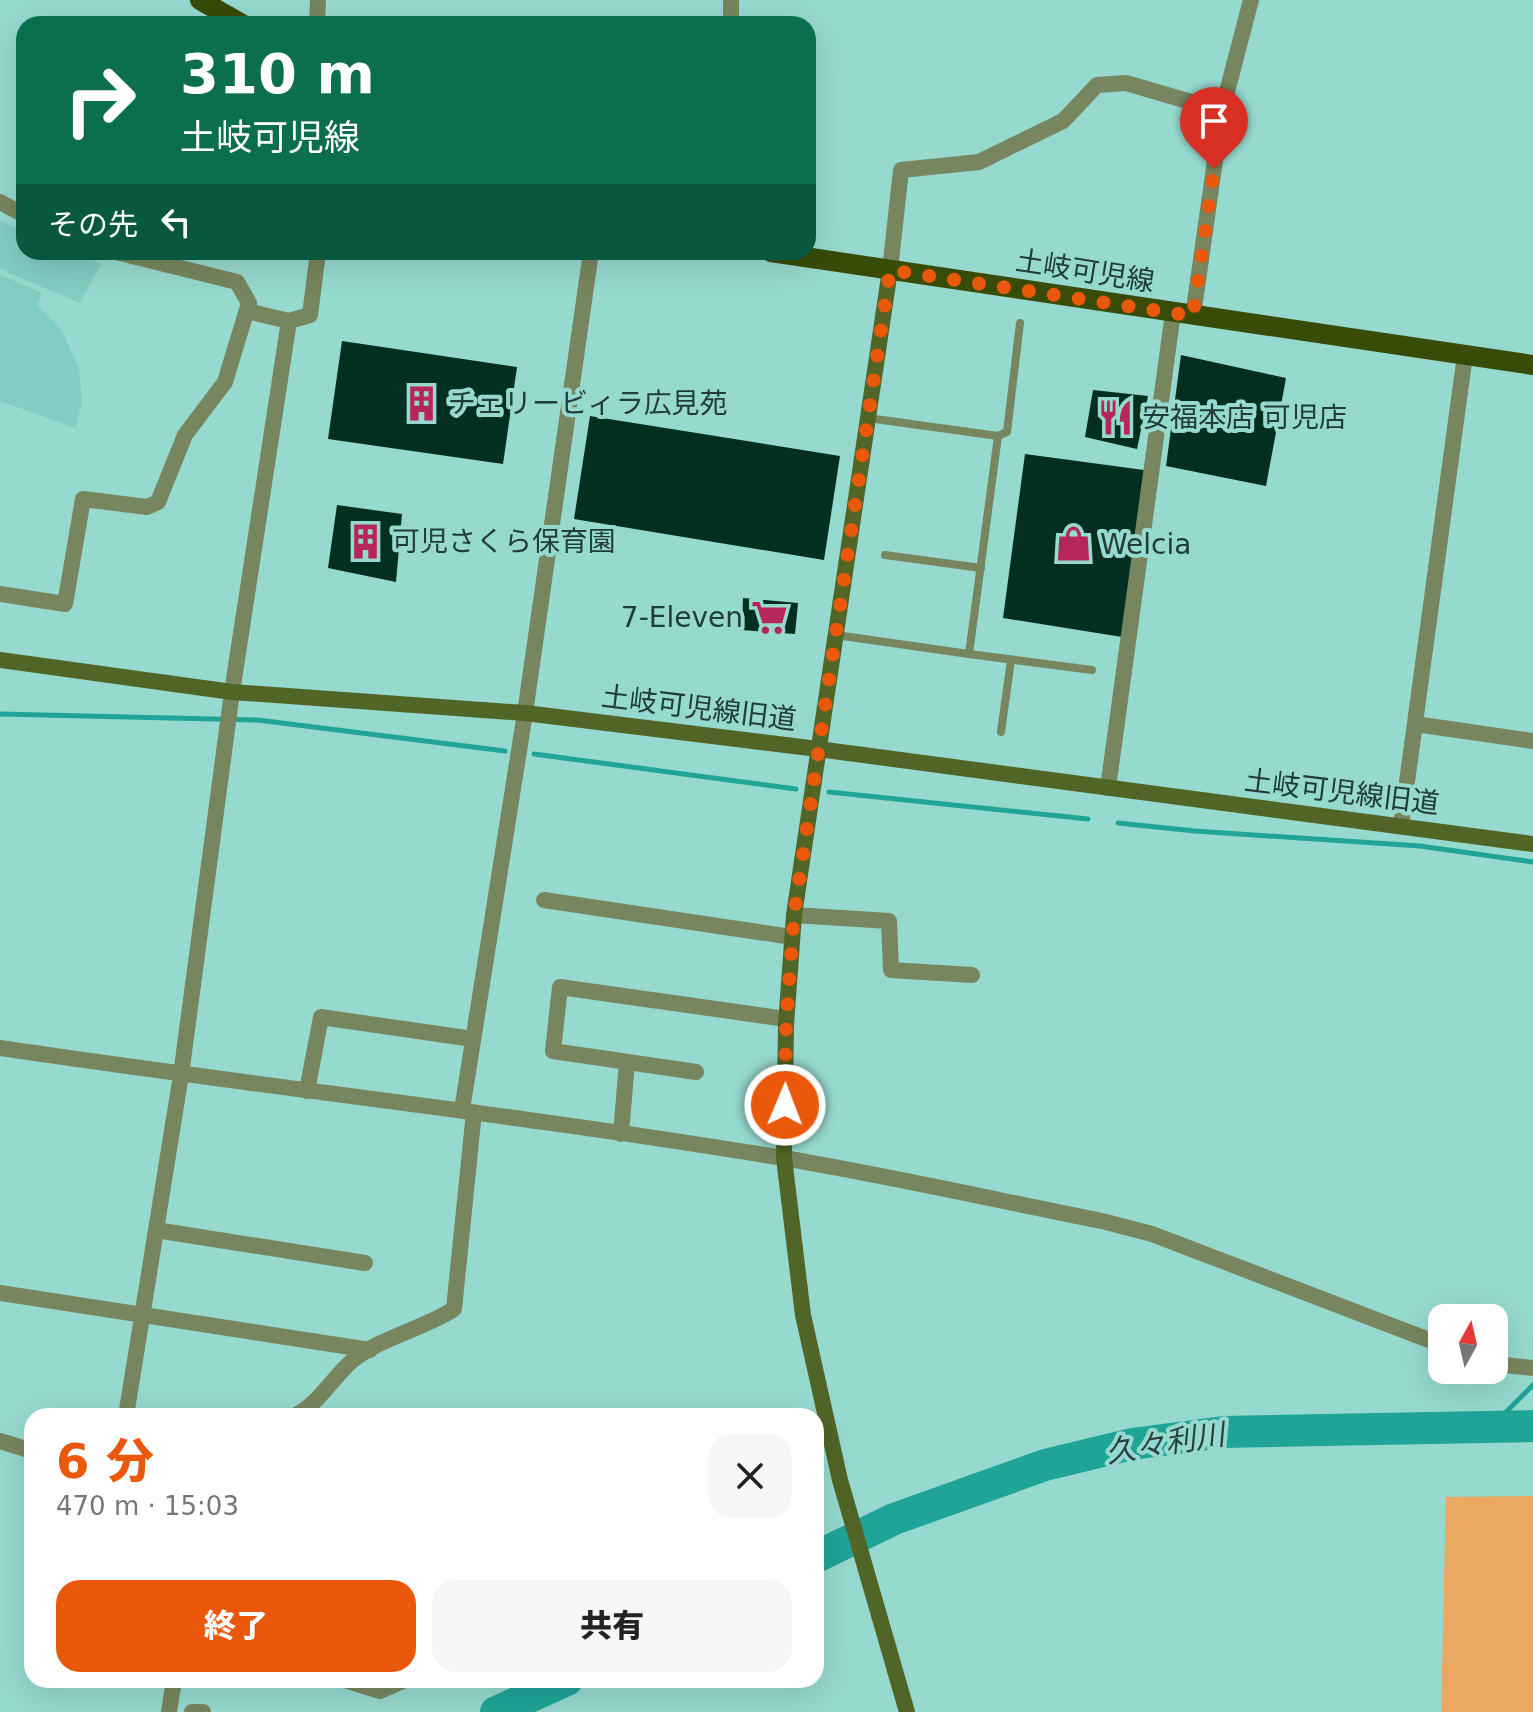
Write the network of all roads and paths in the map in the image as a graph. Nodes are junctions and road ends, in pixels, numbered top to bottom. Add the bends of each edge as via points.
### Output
1 (200, 0) edge
2 (1251, 0) edge
3 (228, 16) edge
4 (1222, 111) junction
5 (816, 259) edge
6 (148, 260) edge
7 (317, 260) edge
8 (590, 260) edge
9 (890, 270) junction
10 (247, 311) junction
11 (1183, 314) junction
12 (289, 321) junction
13 (1020, 323) dead end
14 (1465, 355) junction
15 (1533, 365) edge
16 (867, 418) junction
17 (998, 436) junction
18 (885, 555) dead end
19 (981, 568) junction
20 (0, 594) edge
21 (835, 635) junction
22 (969, 654) junction
23 (0, 660) edge
24 (1011, 660) junction
25 (1092, 670) dead end
26 (231, 700) junction
27 (525, 713) junction
28 (1415, 724) junction
29 (1001, 732) dead end
30 (1533, 741) edge
31 (818, 749) junction
32 (1108, 788) junction
33 (1401, 826) junction
34 (1533, 844) edge
35 (544, 900) dead end
36 (794, 915) junction
37 (792, 937) junction
38 (972, 975) dead end
39 (786, 1019) junction
40 (473, 1039) junction
41 (0, 1048) edge
42 (627, 1062) junction
43 (696, 1072) dead end
44 (181, 1075) junction
45 (307, 1091) junction
46 (468, 1111) junction
47 (621, 1134) junction
48 (784, 1158) junction
49 (156, 1230) junction
50 (365, 1263) dead end
51 (0, 1293) edge
52 (143, 1315) junction
53 (1428, 1340) edge
54 (370, 1350) junction
55 (1508, 1366) edge
56 (1533, 1368) edge
57 (127, 1408) edge
58 (303, 1408) edge
59 (824, 1408) edge
60 (824, 1409) edge
61 (0, 1441) edge
62 (24, 1448) edge
63 (173, 1688) edge
64 (169, 1712) edge
65 (192, 1712) edge
66 (203, 1712) edge
67 (907, 1712) edge

1 - 3 main road
2 - 4 street
4 - 9 street via 1126,83 1097,85 1063,121 979,162 901,170
4 - 11 street
5 - 9 main road, 土岐可児線
6 - 10 street via 237,282 249,303
7 - 12 street via 310,315
8 - 27 street
9 - 11 main road, 土岐可児線
9 - 16 street
10 - 12 street
10 - 20 street via 225,382 185,435 158,502 147,507 83,499 65,604
11 - 14 main road, 土岐可児線
11 - 32 street
12 - 26 street
13 - 17 lane via 1007,432
14 - 15 main road, 土岐可児線
14 - 28 street
16 - 17 lane
16 - 21 street
17 - 19 lane
18 - 19 lane
19 - 22 lane
21 - 22 lane
21 - 31 street
22 - 24 lane
23 - 26 street, 土岐可児線旧道
24 - 25 lane
24 - 29 lane
26 - 27 street, 土岐可児線旧道
26 - 44 street
27 - 31 street, 土岐可児線旧道
27 - 40 street
28 - 30 street
28 - 33 street
31 - 32 street, 土岐可児線旧道
31 - 36 street
32 - 33 street, 土岐可児線旧道
33 - 34 street, 土岐可児線旧道
35 - 37 street
36 - 37 street
36 - 38 street via 889,921 891,970
37 - 39 street
39 - 42 street via 560,987 553,1051
39 - 48 street
40 - 45 street via 321,1017
40 - 46 street
41 - 44 street
42 - 43 street
42 - 47 street
44 - 45 street
44 - 49 street
45 - 46 street
46 - 47 street
46 - 54 street via 454,1309
47 - 48 street
48 - 53 street via 1152,1234
48 - 59 street via 803,1315
49 - 50 street
49 - 52 street
51 - 52 street
52 - 54 street
52 - 57 street
54 - 58 street
55 - 56 street
60 - 67 street
61 - 62 street
63 - 64 street
65 - 66 street

